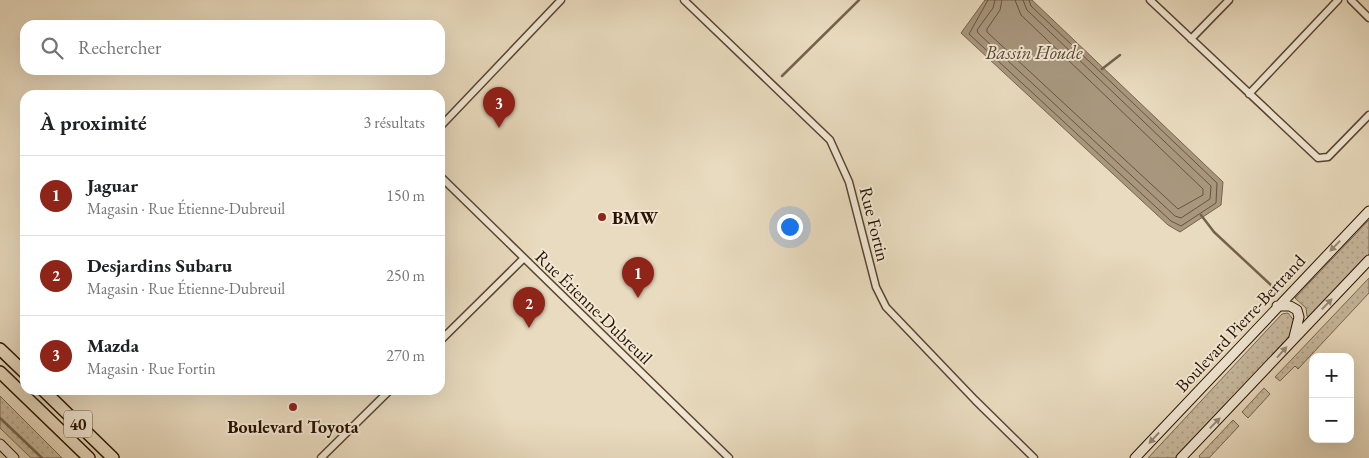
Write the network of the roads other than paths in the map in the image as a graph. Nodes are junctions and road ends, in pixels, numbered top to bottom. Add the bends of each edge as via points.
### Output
1 (562, 0) edge
2 (684, 0) edge
3 (1150, 0) edge
4 (1229, 0) edge
5 (1338, 0) edge
6 (1352, 0) edge
7 (1369, 18) edge
8 (1191, 39) junction
9 (1249, 94) junction
10 (1369, 115) edge
11 (445, 122) edge
12 (445, 181) edge
13 (1369, 211) edge
14 (523, 259) junction
15 (1369, 260) edge
16 (1277, 306) junction
17 (445, 336) edge
18 (1293, 340) junction
19 (0, 349) edge
20 (20, 368) edge
21 (0, 372) edge
22 (0, 382) edge
23 (20, 391) edge
24 (24, 395) edge
25 (48, 395) edge
26 (385, 395) edge
27 (0, 444) edge
28 (14, 458) edge
29 (84, 458) edge
30 (89, 458) edge
31 (113, 458) edge
32 (321, 458) edge
33 (729, 458) edge
34 (1034, 458) edge
35 (1135, 458) edge
36 (1181, 458) edge

1 - 11 street
2 - 34 street, Rue Fortin via 830,140 849,182 876,287 886,308
3 - 8 street
4 - 8 street
5 - 9 street
6 - 7 street
8 - 9 street
9 - 10 street via 1322,159 1328,157
12 - 14 street, Rue Étienne-Dubreuil
13 -> 16 main road, Boulevard Pierre-Bertrand
14 - 17 street
14 - 33 street, Rue Étienne-Dubreuil
18 -> 15 main road
16 - 18 main road via 1290,306 1298,312
16 -> 35 main road, Boulevard Pierre-Bertrand
36 -> 18 main road
19 - 20 highway
21 - 23 highway, 40
22 - 29 highway
24 - 30 highway, 40
25 - 31 highway, 40
26 - 32 street
27 - 28 main road

